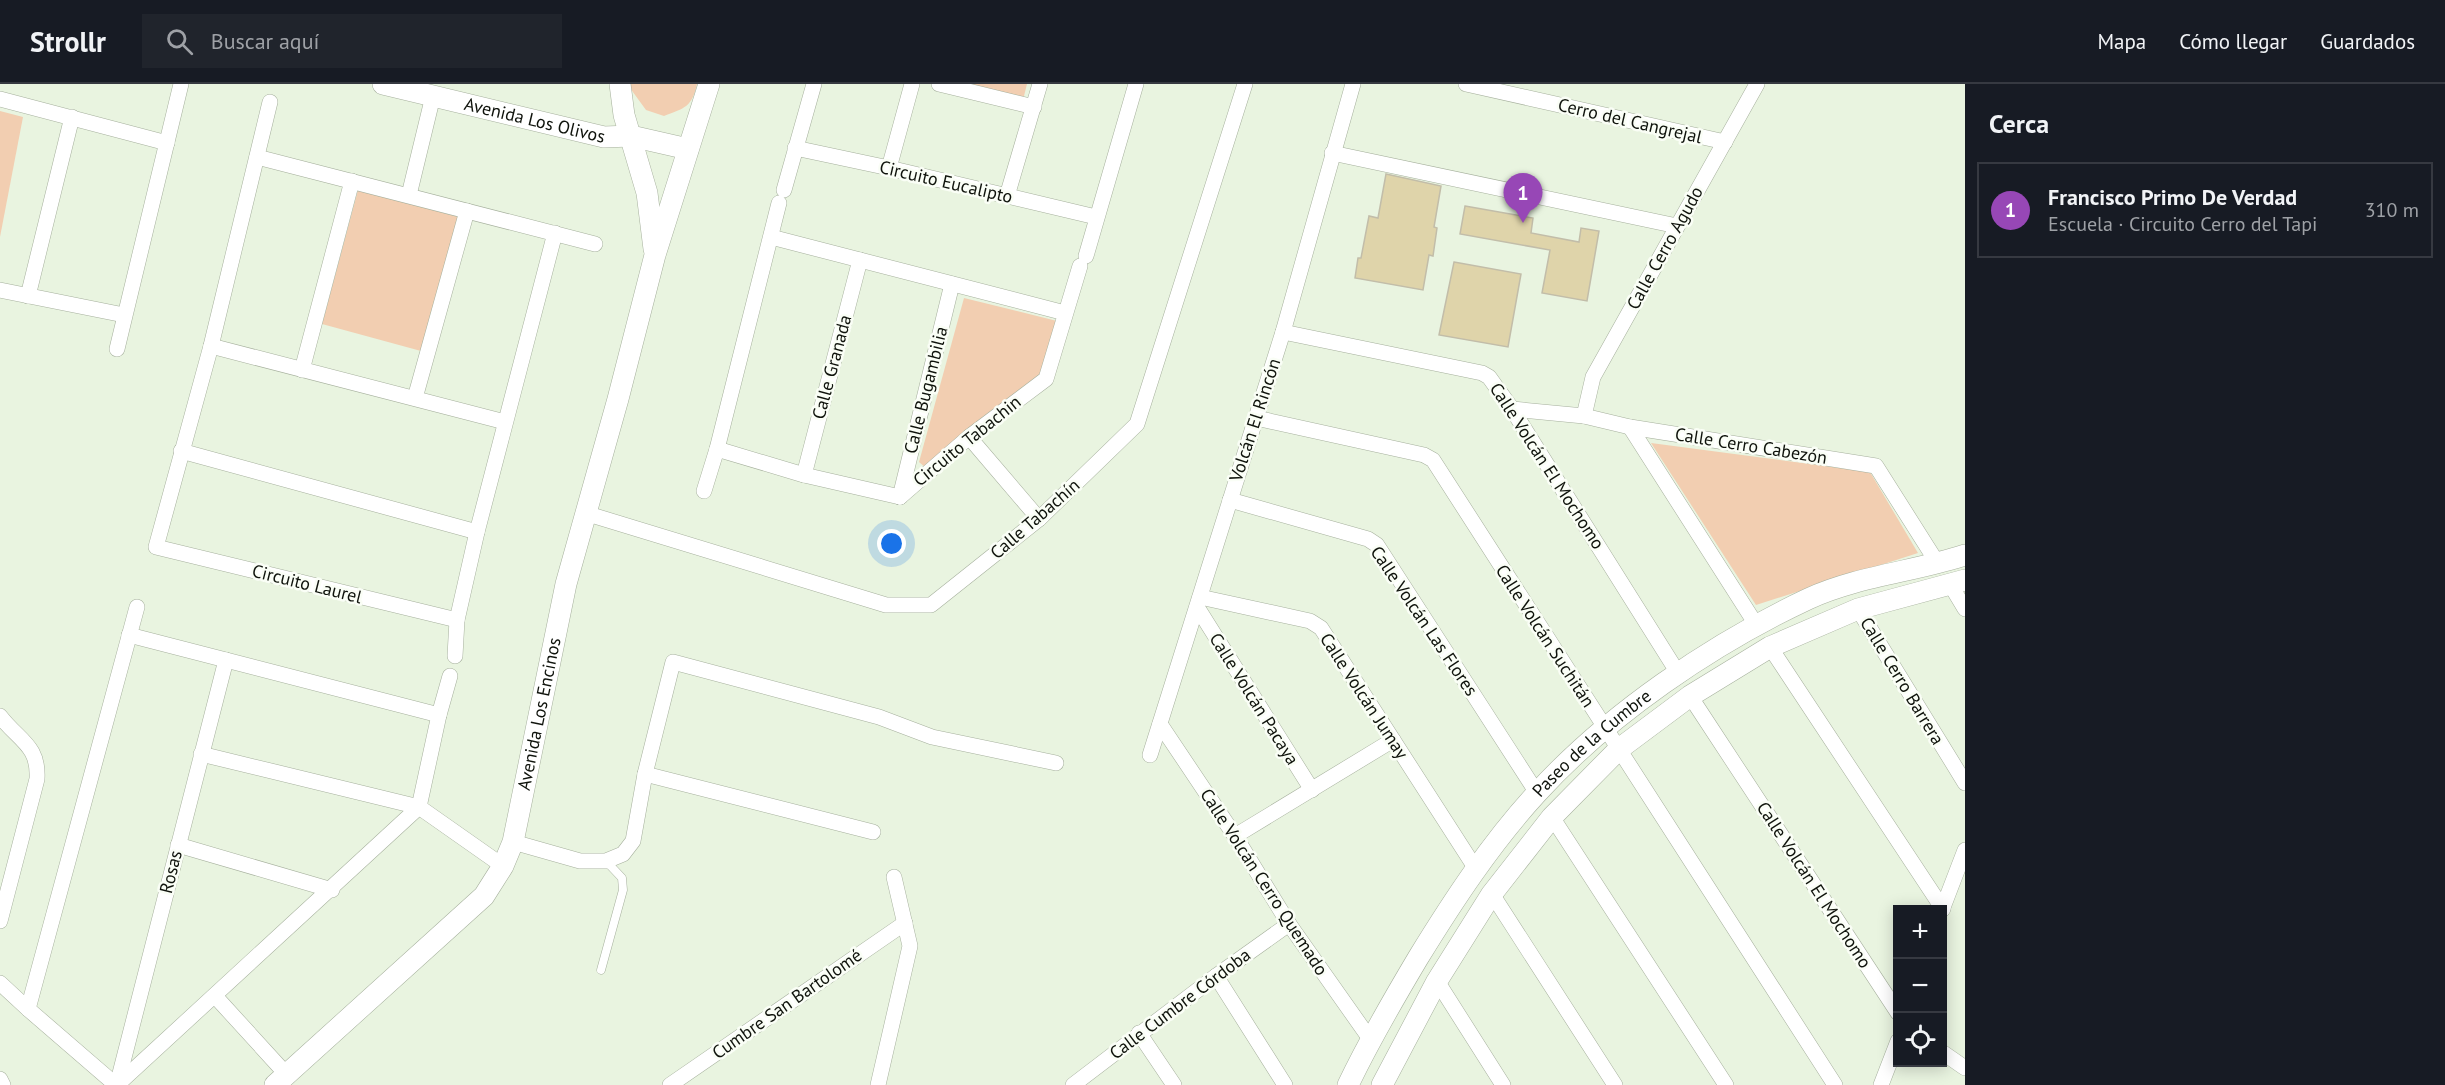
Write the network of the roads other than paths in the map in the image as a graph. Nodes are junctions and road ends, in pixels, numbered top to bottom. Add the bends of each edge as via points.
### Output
1 (181, 84) edge
2 (383, 84) edge
3 (620, 84) edge
4 (709, 84) edge
5 (814, 84) edge
6 (912, 84) edge
7 (939, 84) edge
8 (1040, 84) edge
9 (1136, 84) edge
10 (1245, 84) edge
11 (1353, 84) edge
12 (1466, 84) edge
13 (1757, 84) edge
14 (433, 96) junction
15 (0, 99) edge
16 (270, 102) dead end
17 (1034, 107) junction
18 (72, 117) junction
19 (631, 136) junction
20 (1725, 142) junction
21 (167, 143) junction
22 (795, 148) junction
23 (688, 149) junction
24 (1332, 153) junction
25 (257, 157) junction
26 (889, 168) junction
27 (352, 181) junction
28 (409, 195) junction
29 (1007, 196) junction
30 (467, 211) junction
31 (1096, 217) junction
32 (1677, 226) junction
33 (555, 233) junction
34 (771, 237) junction
35 (595, 244) dead end
36 (655, 255) junction
37 (860, 260) junction
38 (952, 284) junction
39 (0, 290) edge
40 (28, 296) junction
41 (1065, 313) junction
42 (124, 315) junction
43 (1283, 332) junction
44 (211, 346) junction
45 (117, 349) dead end
46 (302, 370) junction
47 (415, 398) junction
48 (1512, 409) junction
49 (1584, 416) junction
50 (1256, 418) junction
51 (506, 422) junction
52 (1630, 427) junction
53 (969, 437) junction
54 (717, 449) junction
55 (181, 451) junction
56 (804, 475) junction
57 (704, 491) dead end
58 (900, 497) junction
59 (1230, 500) junction
60 (585, 513) junction
61 (1039, 519) junction
62 (477, 532) junction
63 (1965, 555) edge
64 (1938, 564) junction
65 (1958, 582) edge
66 (1198, 602) junction
67 (137, 607) dead end
68 (1858, 609) junction
69 (1965, 609) edge
70 (457, 620) junction
71 (1757, 626) junction
72 (129, 635) junction
73 (1770, 647) junction
74 (455, 657) dead end
75 (226, 660) junction
76 (1678, 673) junction
77 (450, 676) dead end
78 (1690, 696) junction
79 (439, 715) junction
80 (0, 716) edge
81 (1160, 724) junction
82 (1604, 728) junction
83 (1393, 740) junction
84 (1619, 749) junction
85 (201, 754) junction
86 (1150, 755) dead end
87 (1056, 763) dead end
88 (645, 774) junction
89 (1965, 783) edge
90 (1312, 790) junction
91 (1537, 793) junction
92 (419, 807) junction
93 (1552, 817) junction
94 (873, 832) dead end
95 (1235, 836) junction
96 (513, 842) junction
97 (178, 845) junction
98 (1965, 850) edge
99 (606, 861) junction
100 (503, 866) junction
101 (1476, 869) junction
102 (894, 877) dead end
103 (332, 890) junction
104 (1492, 894) junction
105 (1940, 905) edge
106 (1945, 905) edge
107 (0, 921) edge
108 (905, 923) junction
109 (1289, 924) junction
110 (601, 970) dead end
111 (1216, 976) junction
112 (1437, 981) junction
113 (0, 983) edge
114 (215, 996) junction
115 (1893, 1005) edge
116 (28, 1009) junction
117 (1139, 1033) junction
118 (1370, 1039) junction
119 (1893, 1054) edge
120 (1947, 1055) edge
121 (1965, 1068) edge
122 (0, 1079) edge
123 (281, 1080) edge
124 (1387, 1082) edge
125 (3, 1085) edge
126 (117, 1085) edge
127 (670, 1085) edge
128 (878, 1085) edge
129 (1073, 1085) edge
130 (1174, 1085) edge
131 (1285, 1085) edge
132 (1348, 1085) edge
133 (1503, 1085) edge
134 (1615, 1085) edge
135 (1726, 1085) edge
136 (1835, 1085) edge
137 (1881, 1085) edge

1 - 21 street
2 - 14 street, Avenida Los Olivos
3 - 19 street, Avenida Los Encinos
4 - 23 street, Avenida Los Encinos
5 - 22 street
6 - 26 street
7 - 17 street
8 - 17 street
9 - 31 street
10 - 61 street, Calle Tabachín via 1137,424
11 - 24 street, Volcán El Rincón
12 - 20 street, Cerro del Cangrejal
13 - 20 street, Calle Cerro Agudo
14 - 19 street, Avenida Los Olivos via 604,137
14 - 28 street
15 - 18 street
16 - 25 street
17 - 29 street
18 - 21 street
18 - 40 street
19 - 23 street, Avenida Los Olivos
19 - 36 street, Avenida Los Encinos via 647,194
20 - 32 street, Calle Cerro Agudo
21 - 42 street
22 - 26 street, Circuito Eucalipto
22 - 34 street
23 - 36 street, Avenida Los Encinos
24 - 32 street
24 - 43 street, Volcán El Rincón
25 - 27 street
25 - 44 street
26 - 29 street, Circuito Eucalipto
27 - 28 street
27 - 46 street
28 - 30 street
29 - 31 street, Circuito Eucalipto
30 - 33 street
30 - 47 street
31 - 41 street, Circuito Tabachin
32 - 49 street, Calle Cerro Agudo via 1593,376
33 - 35 street
33 - 51 street
34 - 37 street
34 - 54 street
36 - 60 street, Avenida Los Encinos
37 - 38 street
37 - 56 street, Calle Granada
38 - 41 street
38 - 58 street, Calle Bugambilia
39 - 40 street
40 - 42 street
41 - 53 street, Circuito Tabachin via 1046,379
42 - 45 street
43 - 48 street, Calle Volcán El Mochomo via 1482,373
43 - 50 street, Volcán El Rincón
44 - 46 street
44 - 55 street
46 - 47 street
47 - 51 street
48 - 49 street, Calle Cerro Cabezón
48 - 76 street, Calle Volcán El Mochomo
49 - 52 street, Calle Cerro Cabezón
50 - 59 street, Volcán El Rincón
50 - 82 street, Calle Volcán Suchitán via 1433,460
51 - 62 street
52 - 64 street, Calle Cerro Cabezón via 1876,466
52 - 71 street
53 - 58 street, Circuito Tabachin
53 - 61 street
54 - 56 street, Circuito Tabachin
54 - 57 street
55 - 62 street
55 - 70 street, Circuito Laurel via 156,547
56 - 58 street, Circuito Tabachin
59 - 66 street, Volcán El Rincón
59 - 91 street, Calle Volcán Las Flores via 1368,539 1377,545
60 - 61 street, Calle Tabachín via 886,605 931,605
60 - 96 street, Avenida Los Encinos via 566,584
62 - 70 street
63 - 64 street, Paseo de la Cumbre
64 - 71 street, Paseo de la Cumbre via 1873,577 1810,598
65 - 68 street, Paseo de la Cumbre
65 - 69 street
66 - 81 street, Volcán El Rincón
66 - 83 street, Calle Volcán Jumay via 1310,621 1321,628
66 - 90 street, Calle Volcán Pacaya
67 - 72 street
68 - 73 street, Paseo de la Cumbre
68 - 89 street, Calle Cerro Barrera
70 - 74 street
71 - 76 street, Paseo de la Cumbre
72 - 75 street
72 - 116 street
73 - 78 street, Paseo de la Cumbre
73 - 105 street
75 - 79 street
75 - 85 street, Rosas
76 - 82 street, Paseo de la Cumbre
77 - 79 street
78 - 84 street, Paseo de la Cumbre
78 - 115 street, Calle Volcán El Mochomo
79 - 92 street
80 - 107 street via 33,751 38,762
81 - 86 street, Volcán El Rincón
81 - 95 street, Calle Volcán Cerro Quemado
82 - 84 street, Calle Volcán Suchitán
82 - 91 street, Paseo de la Cumbre
83 - 90 street
83 - 101 street, Calle Volcán Jumay
84 - 93 street, Paseo de la Cumbre
84 - 136 street, Calle Volcán Suchitán
85 - 92 street
85 - 97 street, Rosas
87 - 88 street via 932,737 879,717 673,662
88 - 94 street
88 - 99 street via 633,841 623,855
90 - 95 street
91 - 101 street, Paseo de la Cumbre
92 - 100 street
92 - 103 street
93 - 104 street, Paseo de la Cumbre
93 - 135 street
95 - 109 street, Calle Volcán Cerro Quemado
96 - 99 street via 580,861
96 - 100 street, Avenida Los Encinos
97 - 103 street
97 - 126 street, Rosas
98 - 106 street
99 - 110 lane via 622,878 623,890
100 - 123 street, Avenida Los Encinos via 484,896
101 - 118 street, Paseo de la Cumbre
102 - 108 street
103 - 114 street
104 - 112 street, Paseo de la Cumbre
104 - 134 street
108 - 127 street, Cumbre San Bartolomé
108 - 128 street via 910,946
109 - 111 street, Calle Cumbre Córdoba
109 - 118 street, Calle Volcán Cerro Quemado
111 - 117 street, Calle Cumbre Córdoba
111 - 131 street
112 - 124 street, Paseo de la Cumbre
112 - 133 street
113 - 116 street
114 - 123 street
114 - 126 street
116 - 126 street
117 - 129 street, Calle Cumbre Córdoba
117 - 130 street
118 - 132 street, Paseo de la Cumbre
119 - 137 street
120 - 121 street
122 - 125 street

